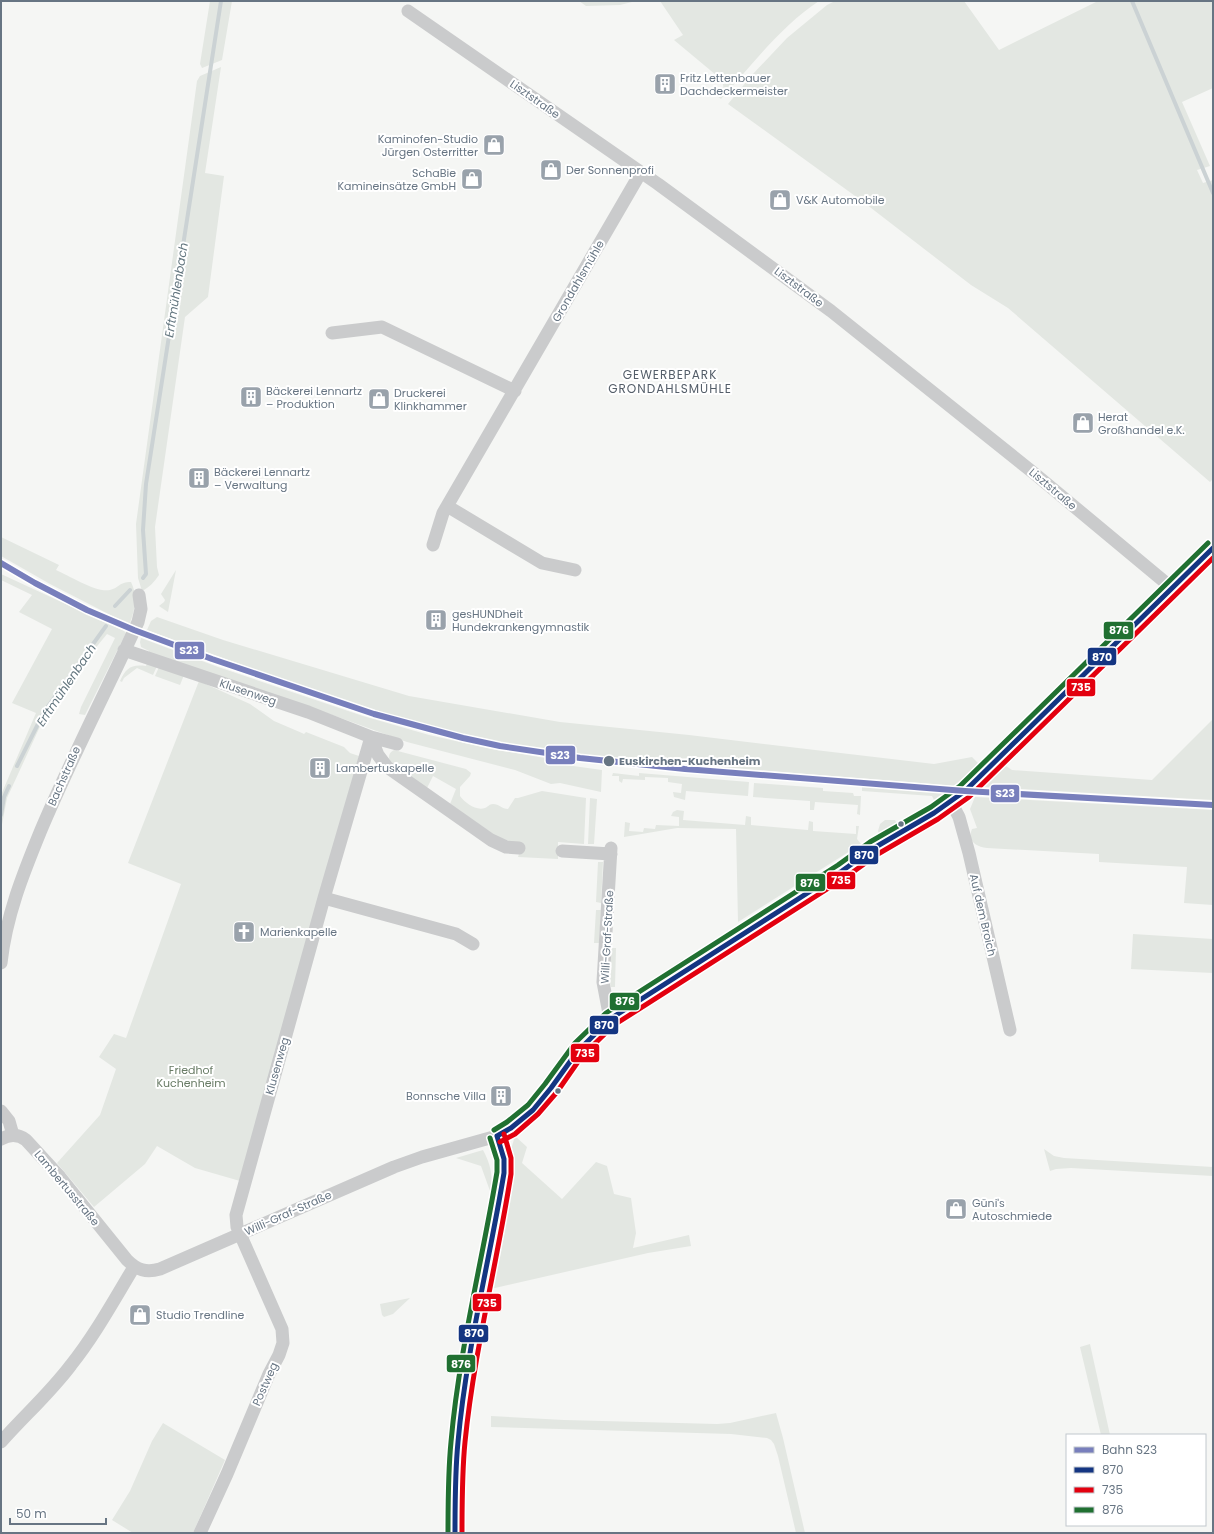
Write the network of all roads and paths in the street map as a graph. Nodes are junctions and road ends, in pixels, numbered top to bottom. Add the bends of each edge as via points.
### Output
1 (408, 11) dead end
2 (641, 172) junction
3 (332, 333) dead end
4 (515, 390) junction
5 (447, 506) junction
6 (433, 546) dead end
7 (1213, 548) edge
8 (575, 570) dead end
9 (1172, 588) junction
10 (139, 595) dead end
11 (124, 650) junction
12 (371, 737) junction
13 (397, 744) dead end
14 (951, 802) junction
15 (519, 848) dead end
16 (562, 851) dead end
17 (324, 898) junction
18 (473, 944) dead end
19 (1, 963) edge
20 (610, 1019) junction
21 (1010, 1030) dead end
22 (1, 1112) edge
23 (497, 1136) junction
24 (7, 1137) edge
25 (240, 1234) junction
26 (134, 1267) junction
27 (1, 1442) edge
28 (200, 1533) edge
29 (455, 1533) edge

1 - 2 street, Lisztstraße
2 - 4 street, Grondahlsmühle
2 - 9 street, Lisztstraße via 889,356
3 - 4 street via 382,327
4 - 5 street, Grondahlsmühle
5 - 6 street, Grondahlsmühle
5 - 8 street via 542,562
7 - 9 street, Willi-Graf-Straße
9 - 14 street, Willi-Graf-Straße
10 - 11 street, Bachstraße via 141,609 138,622
11 - 12 street, Klusenweg via 308,712
11 - 19 street, Bachstraße via 68,767 20,883 7,924
12 - 13 street, Klusenweg
12 - 15 street via 378,756 387,767 491,840 506,847
12 - 17 street, Klusenweg
14 - 20 street, Willi-Graf-Straße via 891,836 842,871
14 - 21 street, Auf dem Broich via 959,817 969,853
16 - 20 street, Willi-Graf-Straße via 611,851 604,982
17 - 18 street via 456,934
17 - 25 street, Klusenweg via 236,1214
20 - 23 street, Willi-Graf-Straße via 588,1039 531,1113 514,1127
22 - 24 street, Lambertusstraße via 9,1121
23 - 25 street, Willi-Graf-Straße via 394,1167
23 - 29 street via 504,1158 504,1173 461,1414 455,1462
24 - 26 street, Lambertusstraße via 22,1137 30,1144
25 - 26 street, Willi-Graf-Straße via 160,1269 147,1271
25 - 28 street, Postweg via 282,1329 283,1343
26 - 27 street via 73,1364

